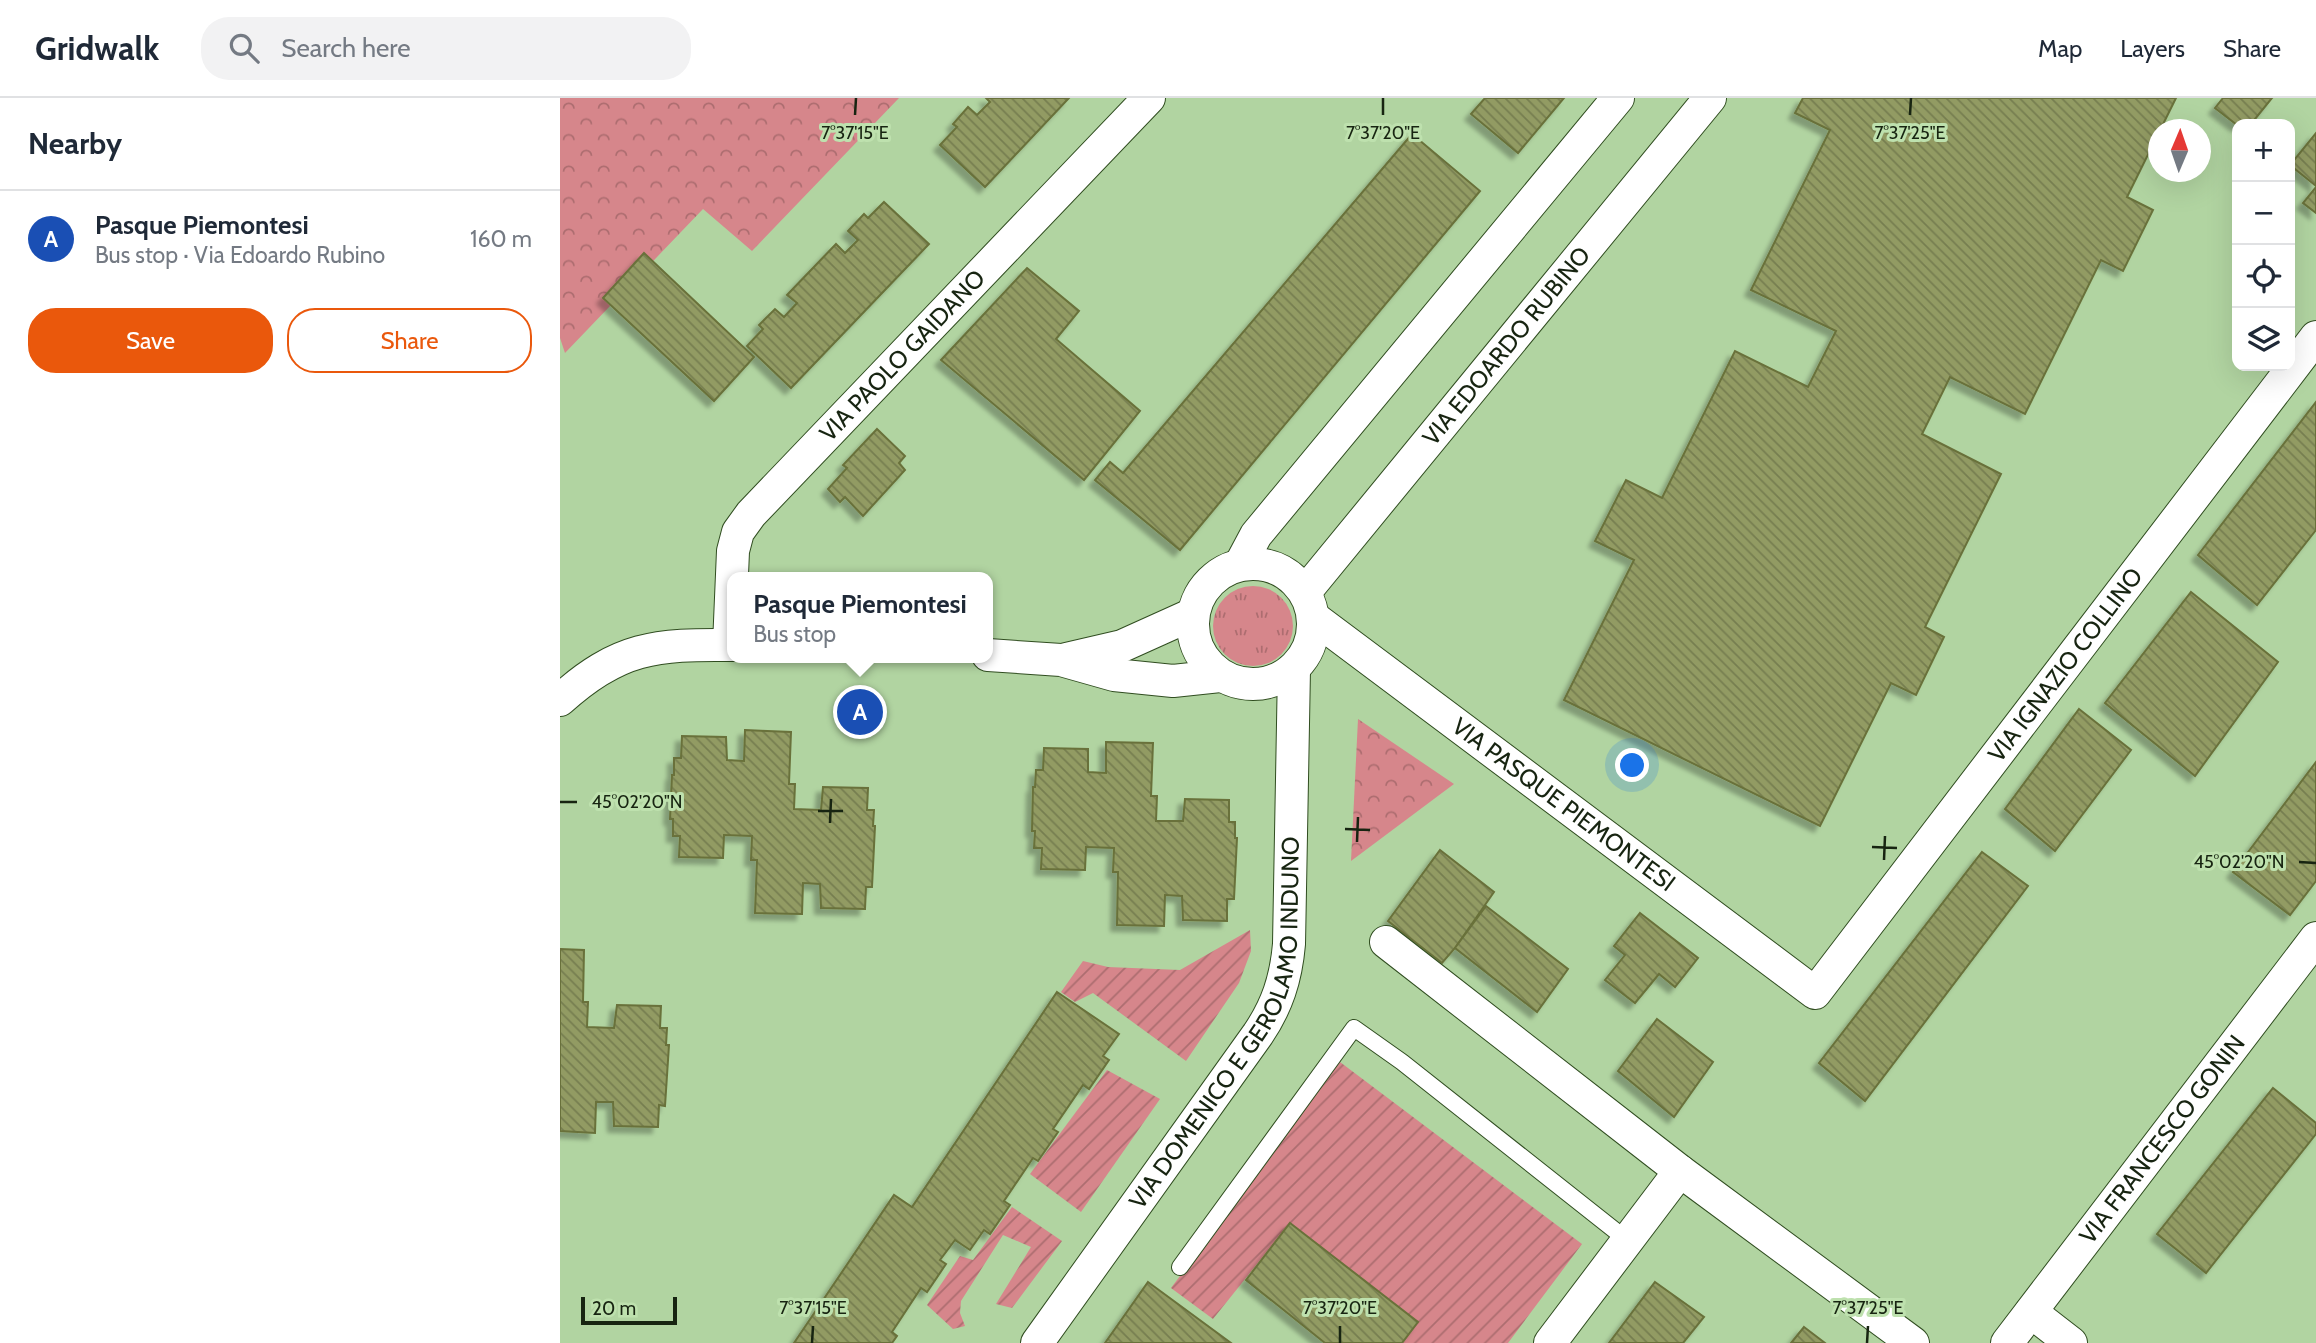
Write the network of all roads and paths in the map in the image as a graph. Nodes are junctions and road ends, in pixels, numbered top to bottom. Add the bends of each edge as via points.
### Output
1 (1149, 98) edge
2 (1618, 98) edge
3 (1710, 98) edge
4 (2316, 337) edge
5 (1240, 565) junction
6 (733, 572) edge
7 (1309, 604) junction
8 (1193, 614) junction
9 (727, 645) edge
10 (993, 656) edge
11 (1061, 660) junction
12 (1294, 669) junction
13 (1220, 676) junction
14 (560, 700) edge
15 (2316, 938) edge
16 (1386, 942) dead end
17 (1815, 993) joint
18 (1680, 1171) junction
19 (1627, 1240) junction
20 (1180, 1267) dead end
21 (2031, 1312) junction
22 (1037, 1343) edge
23 (1550, 1343) edge
24 (1913, 1343) edge
25 (2007, 1343) edge
26 (2071, 1343) edge

1 - 6 street, VIA PAOLO GAIDANO via 751,514 738,532
2 - 5 street via 1256,535
3 - 7 street, VIA EDOARDO RUBINO
4 - 17 street, VIA IGNAZIO COLLINO
5 - 7 street via 1277,568 1293,579
5 - 8 street via 1209,582
7 - 12 street, VIA EDOARDO RUBINO via 1313,636
7 - 17 street, VIA PASQUE PIEMONTESI
8 - 11 street via 1122,646
8 - 13 street via 1197,649
9 - 14 street via 634,652 606,664
10 - 11 street
11 - 13 street via 1114,675 1173,681
12 - 13 street via 1258,685
12 - 22 street, VIA DOMENICO E GEROLAMO INDUNO via 1289,944 1278,1001
15 - 21 street, VIA FRANCESCO GONIN
16 - 18 street
18 - 19 street
18 - 24 street
19 - 20 lane via 1354,1028
19 - 23 street
21 - 25 street, VIA FRANCESCO GONIN
21 - 26 street

